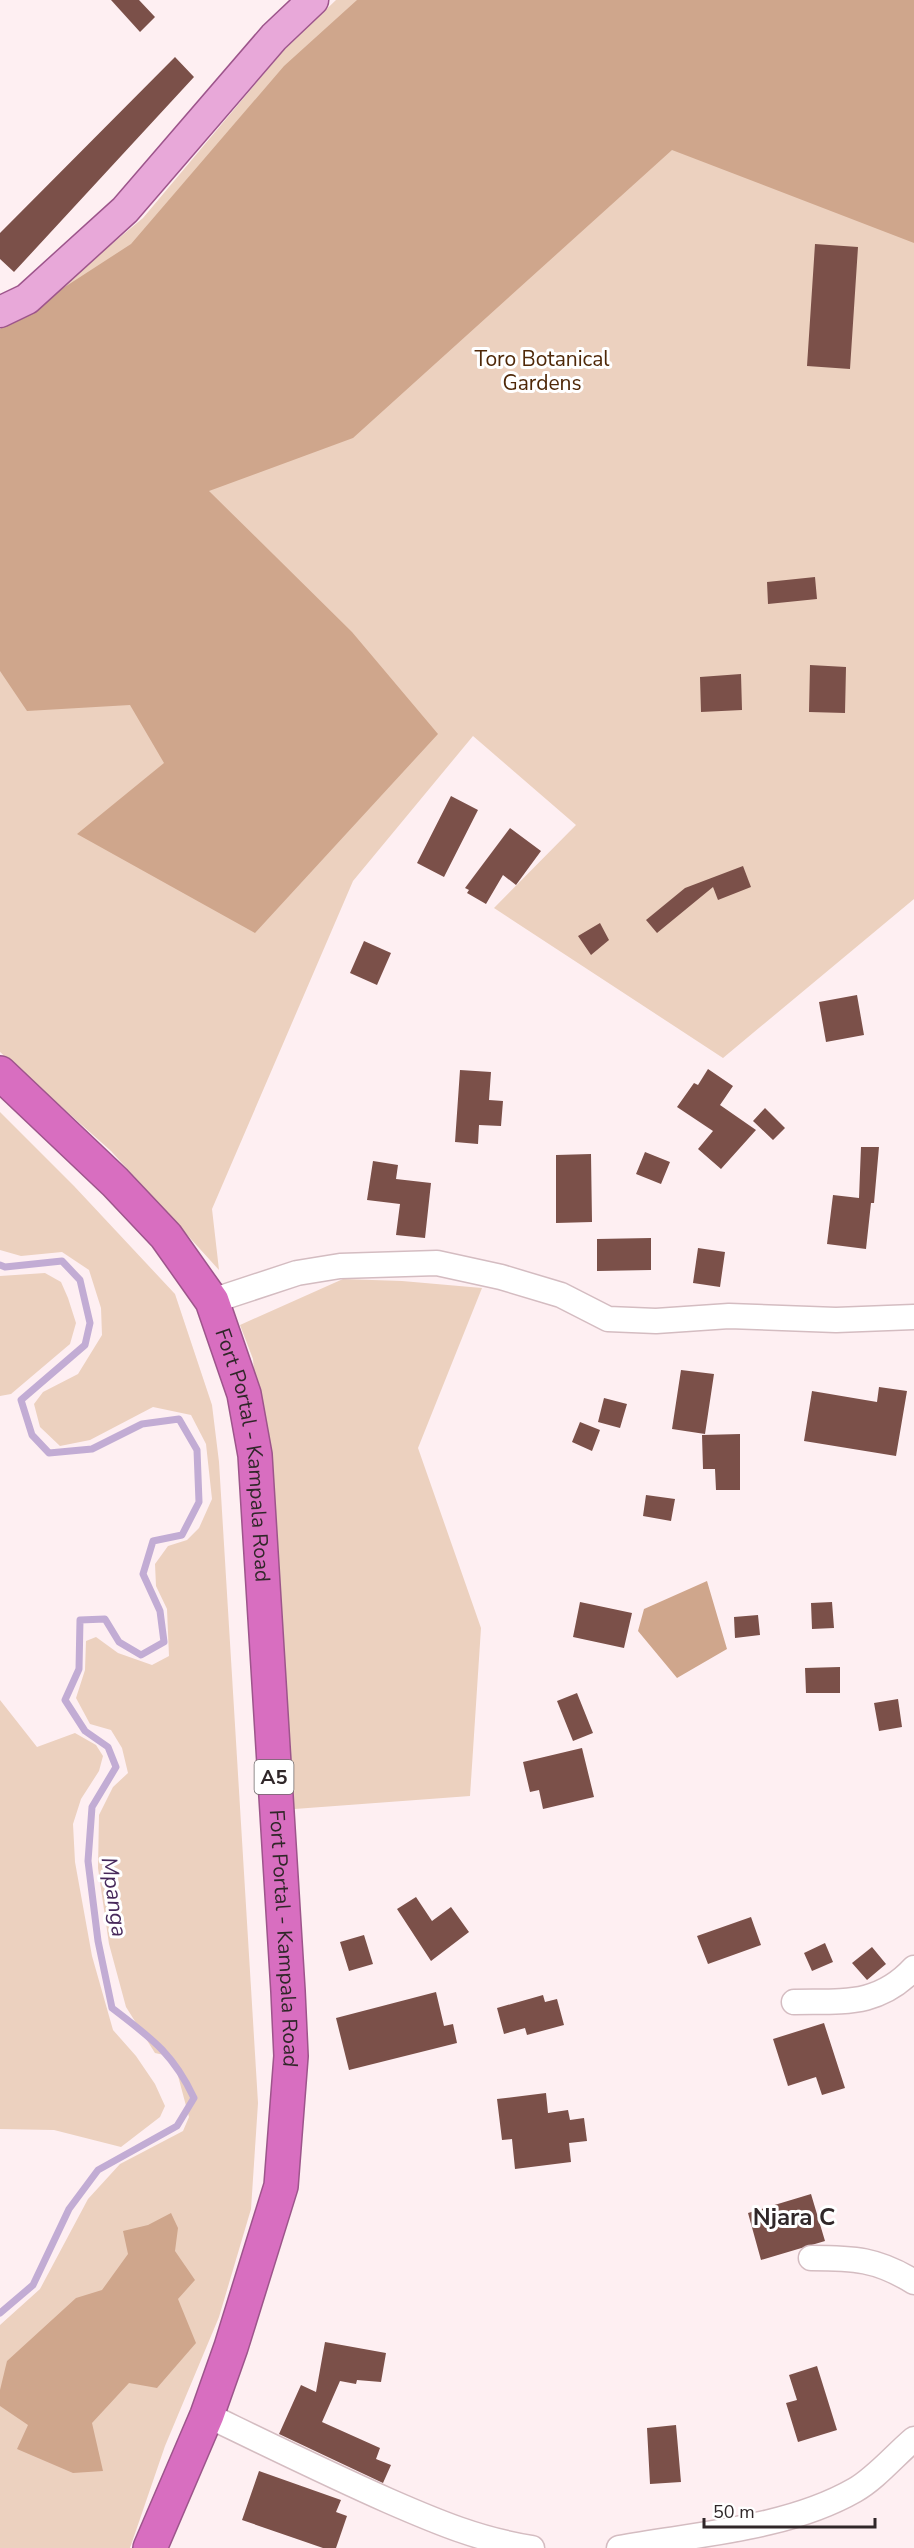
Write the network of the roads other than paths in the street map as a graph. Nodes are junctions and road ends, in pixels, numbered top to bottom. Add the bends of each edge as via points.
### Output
1 (313, 0) edge
2 (0, 312) edge
3 (0, 1073) edge
4 (212, 1301) junction
5 (914, 1317) edge
6 (914, 1968) edge
7 (794, 2002) dead end
8 (811, 2258) dead end
9 (914, 2282) edge
10 (207, 2415) junction
11 (914, 2439) edge
12 (150, 2548) edge
13 (532, 2548) edge
14 (619, 2548) edge

1 - 2 main road via 274,37 125,210 27,299
3 - 4 highway, Fort Portal - Kampala Road / A5 via 159,1228
4 - 5 street via 297,1273 340,1266 437,1263 561,1295 608,1319
4 - 10 highway, Fort Portal - Kampala Road / A5 via 244,1394 255,1455 291,2056 281,2186
6 - 7 street via 872,1998
8 - 9 street via 874,2262
10 - 12 highway, Fort Portal - Kampala Road / A5
10 - 13 street via 452,2529
11 - 14 street via 857,2488 824,2506 785,2518

